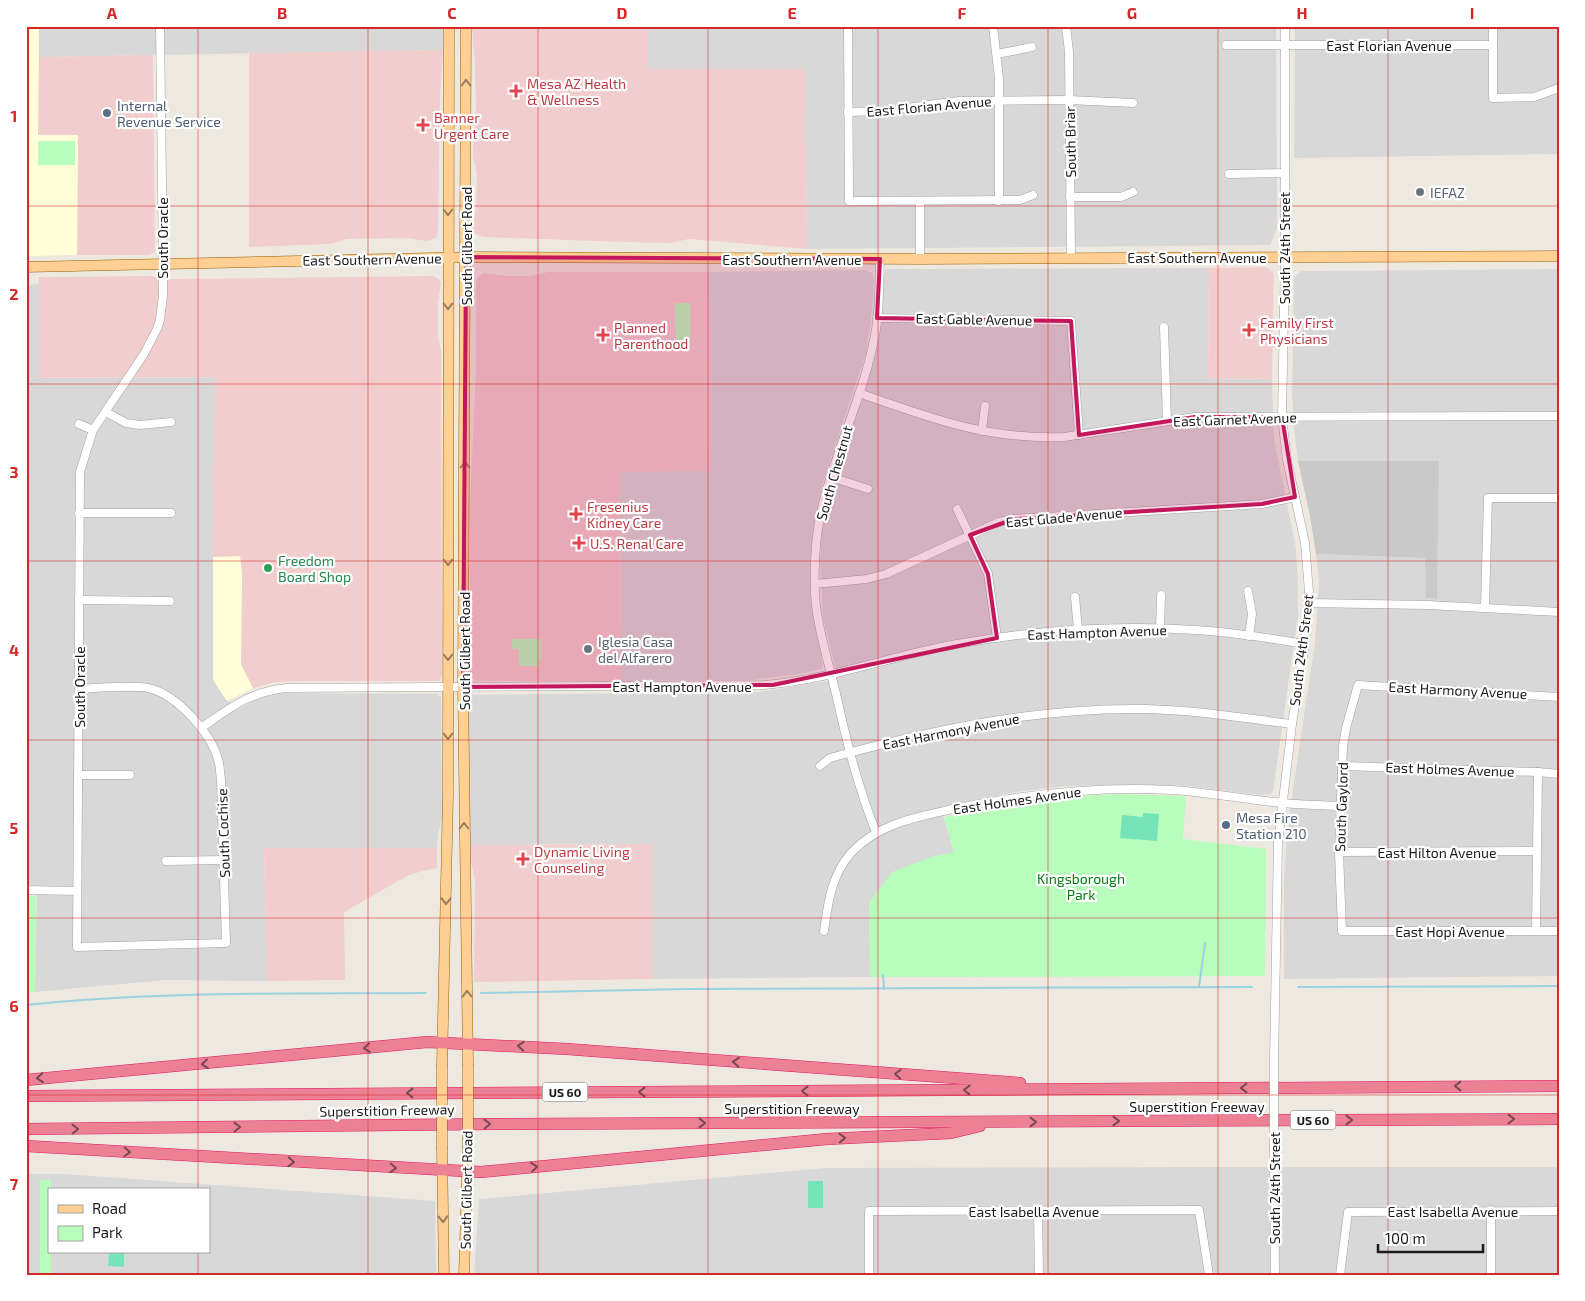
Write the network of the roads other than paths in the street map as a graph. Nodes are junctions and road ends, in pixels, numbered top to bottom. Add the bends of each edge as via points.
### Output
1 (160, 26) edge
2 (449, 26) edge
3 (466, 26) edge
4 (848, 26) edge
5 (993, 26) edge
6 (1066, 26) edge
7 (1284, 26) edge
8 (1493, 26) edge
9 (1226, 45) dead end
10 (1284, 45) junction
11 (1493, 45) junction
12 (1032, 47) dead end
13 (997, 54) junction
14 (466, 55) junction
15 (449, 59) junction
16 (1559, 88) edge
17 (999, 100) junction
18 (1069, 100) junction
19 (1133, 103) dead end
20 (848, 112) junction
21 (1285, 173) junction
22 (1229, 174) dead end
23 (1133, 192) dead end
24 (1033, 195) dead end
25 (1070, 197) junction
26 (920, 201) junction
27 (999, 201) junction
28 (1559, 256) edge
29 (448, 257) junction
30 (466, 257) junction
31 (1285, 257) junction
32 (1071, 258) junction
33 (880, 259) junction
34 (920, 259) junction
35 (163, 264) junction
36 (26, 267) edge
37 (877, 318) junction
38 (1164, 327) dead end
39 (859, 393) junction
40 (985, 406) dead end
41 (106, 412) junction
42 (1559, 416) edge
43 (1282, 417) junction
44 (1168, 421) junction
45 (171, 422) dead end
46 (79, 424) dead end
47 (93, 430) junction
48 (982, 431) junction
49 (1079, 435) junction
50 (831, 477) junction
51 (868, 489) dead end
52 (1295, 498) junction
53 (1559, 498) edge
54 (956, 509) dead end
55 (79, 513) junction
56 (171, 513) dead end
57 (970, 535) junction
58 (815, 584) junction
59 (1248, 591) dead end
60 (1161, 595) dead end
61 (1075, 597) dead end
62 (79, 600) junction
63 (170, 601) dead end
64 (1308, 603) junction
65 (1485, 607) junction
66 (1559, 612) edge
67 (1160, 629) junction
68 (1078, 630) junction
69 (1249, 636) junction
70 (997, 638) junction
71 (1305, 644) junction
72 (831, 674) junction
73 (1358, 685) joint
74 (448, 687) junction
75 (463, 687) junction
76 (79, 689) junction
77 (1559, 697) edge
78 (1292, 724) junction
79 (201, 728) junction
80 (850, 752) junction
81 (820, 766) dead end
82 (1342, 766) junction
83 (1538, 772) junction
84 (1559, 774) edge
85 (78, 775) junction
86 (130, 775) dead end
87 (1282, 803) junction
88 (1340, 806) junction
89 (876, 832) junction
90 (1536, 851) junction
91 (1338, 852) junction
92 (224, 860) junction
93 (166, 861) dead end
94 (26, 890) edge
95 (77, 891) junction
96 (824, 931) dead end
97 (1342, 931) joint
98 (1536, 931) junction
99 (1559, 931) edge
100 (77, 947) joint
101 (442, 1042) junction
102 (468, 1043) junction
103 (26, 1080) edge
104 (1559, 1086) edge
105 (1104, 1089) junction
106 (26, 1096) edge
107 (1559, 1119) edge
108 (998, 1122) junction
109 (26, 1129) edge
110 (26, 1146) edge
111 (442, 1171) junction
112 (468, 1172) junction
113 (1491, 1210) junction
114 (1038, 1211) junction
115 (1559, 1211) edge
116 (444, 1275) edge
117 (464, 1275) edge
118 (869, 1275) edge
119 (1039, 1275) edge
120 (1209, 1275) edge
121 (1275, 1275) edge
122 (1340, 1275) edge
123 (1491, 1275) edge

1 - 35 street, South Oracle
2 - 15 main road, South Gilbert Road
3 - 14 main road, South Gilbert Road
4 - 20 street
5 - 13 street
6 - 18 street, South Briar
7 - 10 street, South 24th Street
8 - 11 street
9 - 10 street, East Florian Avenue
10 - 11 street, East Florian Avenue
10 - 21 street, South 24th Street
11 - 16 street via 1493,98 1534,97
12 - 13 street
13 - 17 street
14 - 15 main road
30 -> 14 main road, South Gilbert Road
15 -> 29 main road, South Gilbert Road
17 - 18 street, East Florian Avenue
17 - 20 street, East Florian Avenue
17 - 27 street
18 - 19 street, East Florian Avenue
18 - 25 street, South Briar
20 - 26 street via 849,201
21 - 22 street
21 - 31 street, South 24th Street
23 - 25 street via 1121,197
24 - 27 street via 1020,200
25 - 32 street, South Briar
26 - 27 street
26 - 34 street
28 - 31 main road, East Southern Avenue
29 - 30 main road, East Southern Avenue
29 - 35 main road, East Southern Avenue
29 -> 74 main road, South Gilbert Road
30 - 33 main road, East Southern Avenue
75 -> 30 main road, South Gilbert Road
31 - 32 main road, East Southern Avenue
31 - 43 street, South 24th Street
32 - 34 main road, East Southern Avenue
33 - 34 main road, East Southern Avenue
33 - 37 street, South Chestnut
35 - 36 main road, East Southern Avenue
35 - 41 street, South Oracle via 157,329
37 - 39 street, South Chestnut
37 - 49 street, East Gable Avenue via 1071,320
38 - 44 street
39 - 48 street, East Garnet Avenue via 935,420
39 - 50 street, South Chestnut
40 - 48 street
41 - 45 street via 126,423
41 - 47 street, South Oracle
42 - 43 street, East Garnet Avenue
43 - 44 street, East Garnet Avenue via 1220,416
43 - 52 street, South 24th Street
44 - 49 street, East Garnet Avenue
46 - 47 street
47 - 55 street, South Oracle via 80,472
48 - 49 street, East Garnet Avenue via 1034,437
50 - 51 street
50 - 58 street, South Chestnut via 821,509
52 - 57 street, East Glade Avenue via 1262,504 1014,519
52 - 64 street, South 24th Street via 1306,549
53 - 65 street via 1488,498
54 - 57 street
55 - 56 street
55 - 62 street, South Oracle
57 - 58 street, East Glade Avenue via 886,574
57 - 70 street via 988,574
58 - 72 street, South Chestnut
59 - 69 street via 1252,614
60 - 67 street
61 - 68 street
62 - 63 street
62 - 76 street, South Oracle
64 - 65 street
64 - 71 street, South 24th Street
65 - 66 street
67 - 68 street, East Hampton Avenue
67 - 69 street, East Hampton Avenue
68 - 70 street, East Hampton Avenue
69 - 71 street, East Hampton Avenue
70 - 72 street, East Hampton Avenue via 922,650
71 - 78 street, South 24th Street
72 - 75 street, East Hampton Avenue via 755,686
72 - 80 street, South Chestnut
73 - 77 street, East Harmony Avenue
73 - 82 street, South Gaylord via 1346,728
74 - 75 street, East Hampton Avenue
74 - 79 street, East Hampton Avenue via 297,687 272,690 243,700
74 -> 101 main road, South Gilbert Road
102 -> 75 main road, South Gilbert Road
76 - 79 street via 152,689 176,702
76 - 85 street, South Oracle
78 - 80 street, East Harmony Avenue via 1182,710 1083,710 1003,718
78 - 87 street, South 24th Street
79 - 92 street, South Cochise via 219,762
80 - 81 street, East Harmony Avenue via 830,758
80 - 89 street, South Chestnut
82 - 83 street, East Holmes Avenue
82 - 88 street, South Gaylord
83 - 84 street, East Holmes Avenue
83 - 90 street
85 - 86 street
85 - 95 street, South Oracle
87 - 88 street, East Holmes Avenue
87 - 89 street, East Holmes Avenue via 1172,790 1071,791 953,809
87 - 121 street, South 24th Street, bridge via 1276,870
88 - 91 street, South Gaylord
89 - 96 street via 850,854 833,882
90 - 91 street, East Hilton Avenue
90 - 98 street
91 - 97 street, South Gaylord
92 - 93 street
92 - 100 street, South Cochise via 226,943
94 - 95 street
95 - 100 street, South Oracle
97 - 98 street, East Hopi Avenue
98 - 99 street, East Hopi Avenue
101 - 102 highway
101 -> 103 highway
101 - 111 main road, South Gilbert Road, bridge
105 -> 102 highway
102 - 112 main road, South Gilbert Road, bridge
104 -> 105 highway, Superstition Freeway / US 60
105 -> 106 highway, Superstition Freeway / US 60
108 -> 107 highway, Superstition Freeway / US 60
109 -> 108 highway, Superstition Freeway / US 60
112 -> 108 highway via 817,1139 951,1133
110 -> 111 highway
111 - 112 highway
111 -> 116 main road, South Gilbert Road
112 - 117 main road, South Gilbert Road
113 - 115 street, East Isabella Avenue
113 - 122 street, East Isabella Avenue via 1348,1212
113 - 123 street
114 - 118 street, East Isabella Avenue via 869,1211
114 - 119 street
114 - 120 street, East Isabella Avenue via 1199,1210

